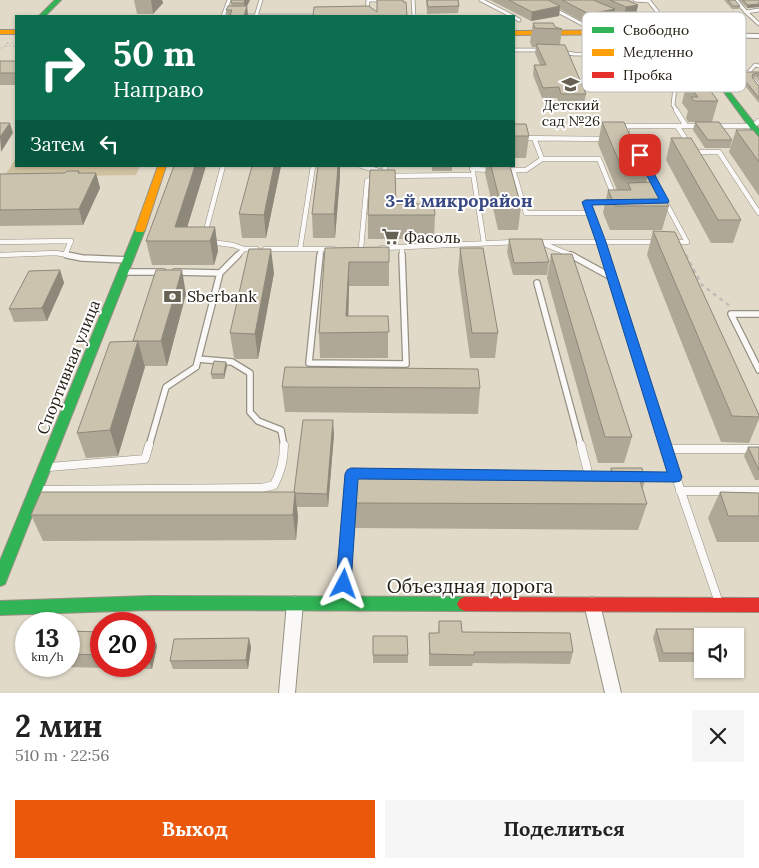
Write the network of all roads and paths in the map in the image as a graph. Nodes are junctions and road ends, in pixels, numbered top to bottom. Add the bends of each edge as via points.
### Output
1 (58, 0) edge
2 (229, 0) edge
3 (261, 0) edge
4 (377, 0) edge
5 (414, 0) edge
6 (481, 0) edge
7 (635, 0) edge
8 (736, 0) edge
9 (552, 8) edge
10 (759, 10) edge
11 (658, 12) edge
12 (746, 12) junction
13 (43, 15) edge
14 (223, 15) edge
15 (256, 15) edge
16 (367, 15) edge
17 (414, 15) edge
18 (509, 15) edge
19 (515, 18) edge
20 (519, 20) dead end
21 (582, 24) dead end
22 (759, 24) edge
23 (0, 32) edge
24 (15, 32) edge
25 (515, 33) edge
26 (582, 33) edge
27 (746, 36) edge
28 (759, 36) edge
29 (0, 42) edge
30 (7, 43) junction
31 (15, 45) edge
32 (15, 45) edge
33 (4, 46) junction
34 (0, 48) edge
35 (515, 50) edge
36 (546, 50) edge
37 (554, 50) edge
38 (582, 54) edge
39 (759, 66) edge
40 (746, 72) edge
41 (754, 80) edge
42 (759, 86) edge
43 (674, 92) edge
44 (728, 92) edge
45 (677, 126) junction
46 (686, 126) junction
47 (705, 126) edge
48 (715, 126) edge
49 (757, 127) edge
50 (515, 138) edge
51 (534, 138) junction
52 (612, 139) edge
53 (622, 140) edge
54 (632, 140) junction
55 (542, 159) junction
56 (162, 167) edge
57 (223, 167) edge
58 (313, 167) edge
59 (365, 167) edge
60 (385, 167) edge
61 (472, 168) edge
62 (497, 170) edge
63 (505, 170) edge
64 (514, 170) junction
65 (385, 174) junction
66 (473, 175) junction
67 (590, 213) junction
68 (759, 213) edge
69 (0, 242) edge
70 (521, 242) edge
71 (531, 242) edge
72 (540, 242) junction
73 (601, 242) junction
74 (659, 242) edge
75 (669, 242) edge
76 (678, 242) junction
77 (484, 243) junction
78 (353, 248) edge
79 (361, 248) junction
80 (370, 248) edge
81 (378, 248) edge
82 (402, 248) junction
83 (244, 249) junction
84 (300, 249) junction
85 (321, 249) junction
86 (337, 249) edge
87 (0, 255) edge
88 (64, 255) junction
89 (129, 260) junction
90 (124, 272) junction
91 (220, 273) junction
92 (612, 278) junction
93 (536, 282) dead end
94 (741, 314) junction
95 (759, 314) edge
96 (198, 359) junction
97 (759, 370) edge
98 (666, 449) junction
99 (759, 449) edge
100 (45, 467) junction
101 (589, 476) junction
102 (598, 476) edge
103 (627, 477) edge
104 (676, 477) junction
105 (36, 490) junction
106 (680, 491) junction
107 (759, 491) edge
108 (0, 579) edge
109 (295, 603) junction
110 (342, 603) junction
111 (592, 604) junction
112 (719, 605) junction
113 (759, 605) edge
114 (0, 608) edge
115 (287, 693) edge
116 (613, 693) edge

1 - 13 street
2 - 14 lane
3 - 15 lane
4 - 16 lane via 368,0
5 - 17 lane
6 - 18 lane
7 - 11 lane via 649,1
8 - 12 lane
9 - 21 lane
10 - 12 lane
12 - 22 lane
19 - 20 lane
23 - 24 street
25 - 26 street
27 - 28 street
29 - 30 path
30 - 31 path
30 - 33 path
32 - 33 path
33 - 34 path
35 - 36 lane
37 - 38 lane
39 - 40 lane via 755,65
41 - 42 lane
43 - 46 lane via 673,105
44 - 49 street
45 - 46 lane
45 - 54 lane via 624,126
45 - 68 lane via 695,153 719,152
46 - 47 lane
48 - 49 lane
50 - 51 lane
51 - 52 lane
51 - 55 lane
53 - 54 lane
54 - 76 lane via 687,242
55 - 64 lane via 526,170
55 - 67 lane via 599,159 617,202 586,202
56 - 89 street, Спортивная улица
57 - 83 lane via 203,241
58 - 84 lane
59 - 65 lane
60 - 65 lane
61 - 62 lane
61 - 66 lane
63 - 64 lane
64 - 67 lane via 526,213
65 - 66 lane
65 - 79 lane via 367,181
66 - 77 lane
67 - 73 lane
69 - 88 lane via 71,241
70 - 77 lane
71 - 72 lane
72 - 73 lane
72 - 92 lane via 580,259
73 - 74 lane
73 - 92 lane
75 - 76 lane
76 - 94 path via 702,285
77 - 82 lane
78 - 79 lane
79 - 80 lane
81 - 82 lane
82 - 85 lane via 406,364 309,363
83 - 84 lane
83 - 91 lane
84 - 85 lane
85 - 86 lane
87 - 88 lane
88 - 89 lane
89 - 90 street, Спортивная улица
90 - 91 lane
90 - 100 street, Спортивная улица
91 - 96 lane
92 - 98 lane
93 - 101 lane
94 - 95 lane
94 - 97 lane via 732,314
96 - 100 lane via 196,367 166,387 146,459
96 - 105 lane via 220,359 242,365 250,373 250,412 258,421 281,430 284,437 280,475 274,485 262,488
98 - 99 lane
98 - 104 lane
100 - 105 street, Спортивная улица
101 - 102 lane
101 - 110 lane via 351,474
103 - 104 lane
104 - 106 lane
105 - 108 street, Спортивная улица
106 - 107 lane
106 - 112 lane
109 - 110 street, Объездная дорога
109 - 114 street, Объездная дорога
109 - 115 street
110 - 111 street, Объездная дорога
111 - 112 street, Объездная дорога
111 - 116 street
112 - 113 street, Объездная дорога

